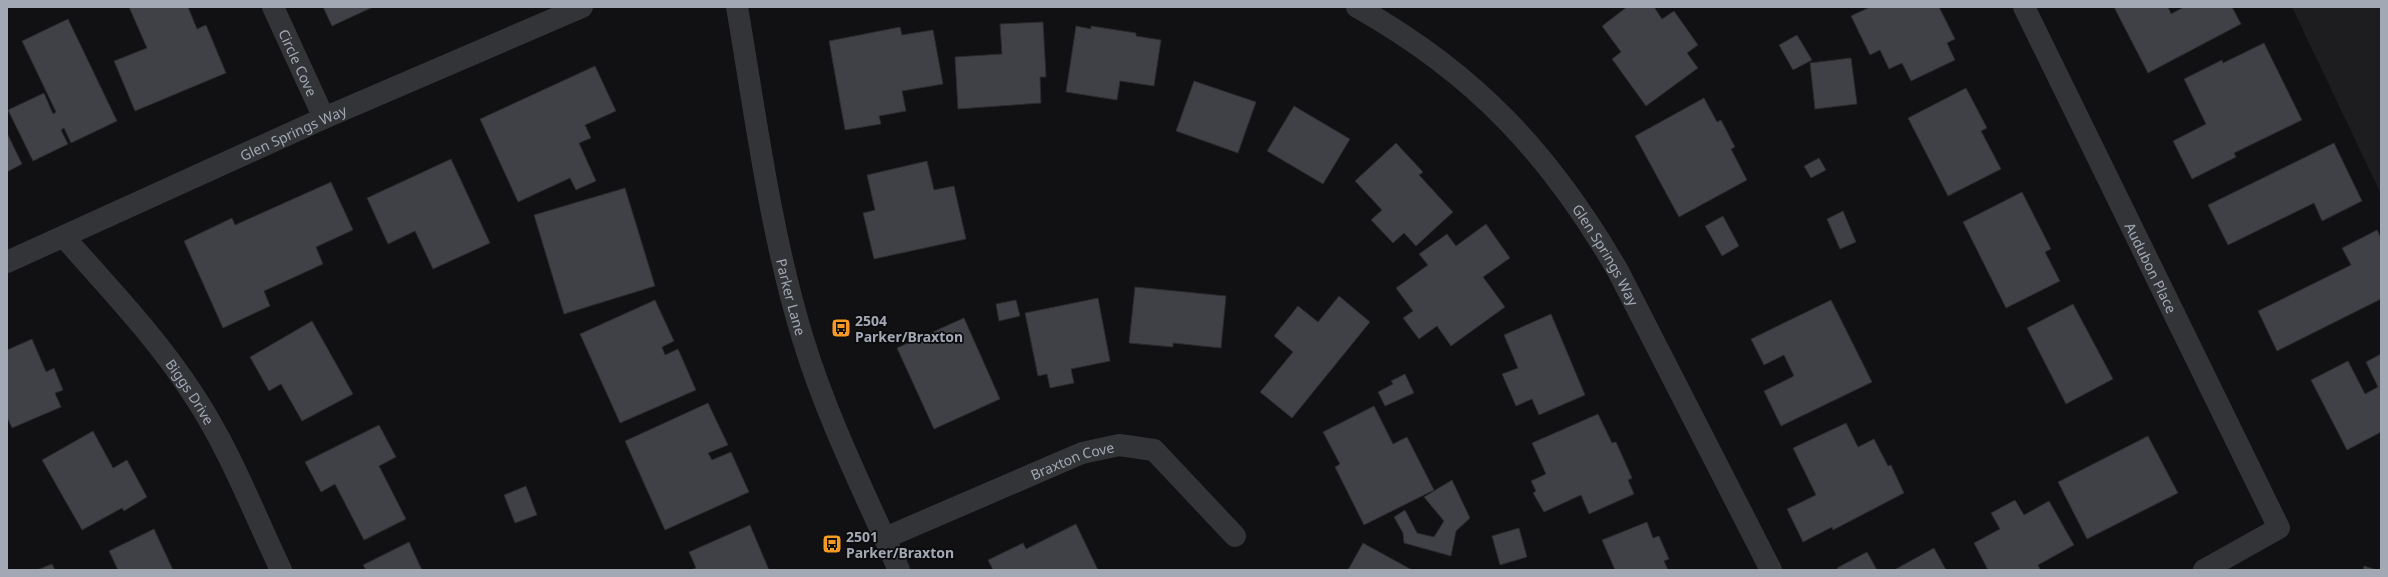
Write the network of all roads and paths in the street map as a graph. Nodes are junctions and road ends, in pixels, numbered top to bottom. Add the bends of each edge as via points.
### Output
1 (273, 7) edge
2 (582, 7) edge
3 (737, 7) edge
4 (1357, 7) edge
5 (2024, 7) edge
6 (324, 118) junction
7 (64, 236) junction
8 (7, 262) edge
9 (1235, 536) dead end
10 (885, 538) junction
11 (281, 570) edge
12 (899, 570) edge
13 (1771, 570) edge
14 (2204, 570) edge

1 - 6 street, Circle Cove
2 - 6 street, Glen Springs Way
3 - 10 street, Parker Lane via 781,257 794,308 824,400
4 - 13 street, Glen Springs Way via 1388,24 1460,76 1502,115 1560,180 1618,270
5 - 14 street, Audubon Place via 2279,528
6 - 7 street, Glen Springs Way
7 - 8 street, Glen Springs Way
7 - 11 street, Biggs Drive via 163,350 194,395 218,437
9 - 10 street, Braxton Cove via 1154,450 1119,445 1082,452
10 - 12 street, Parker Lane

